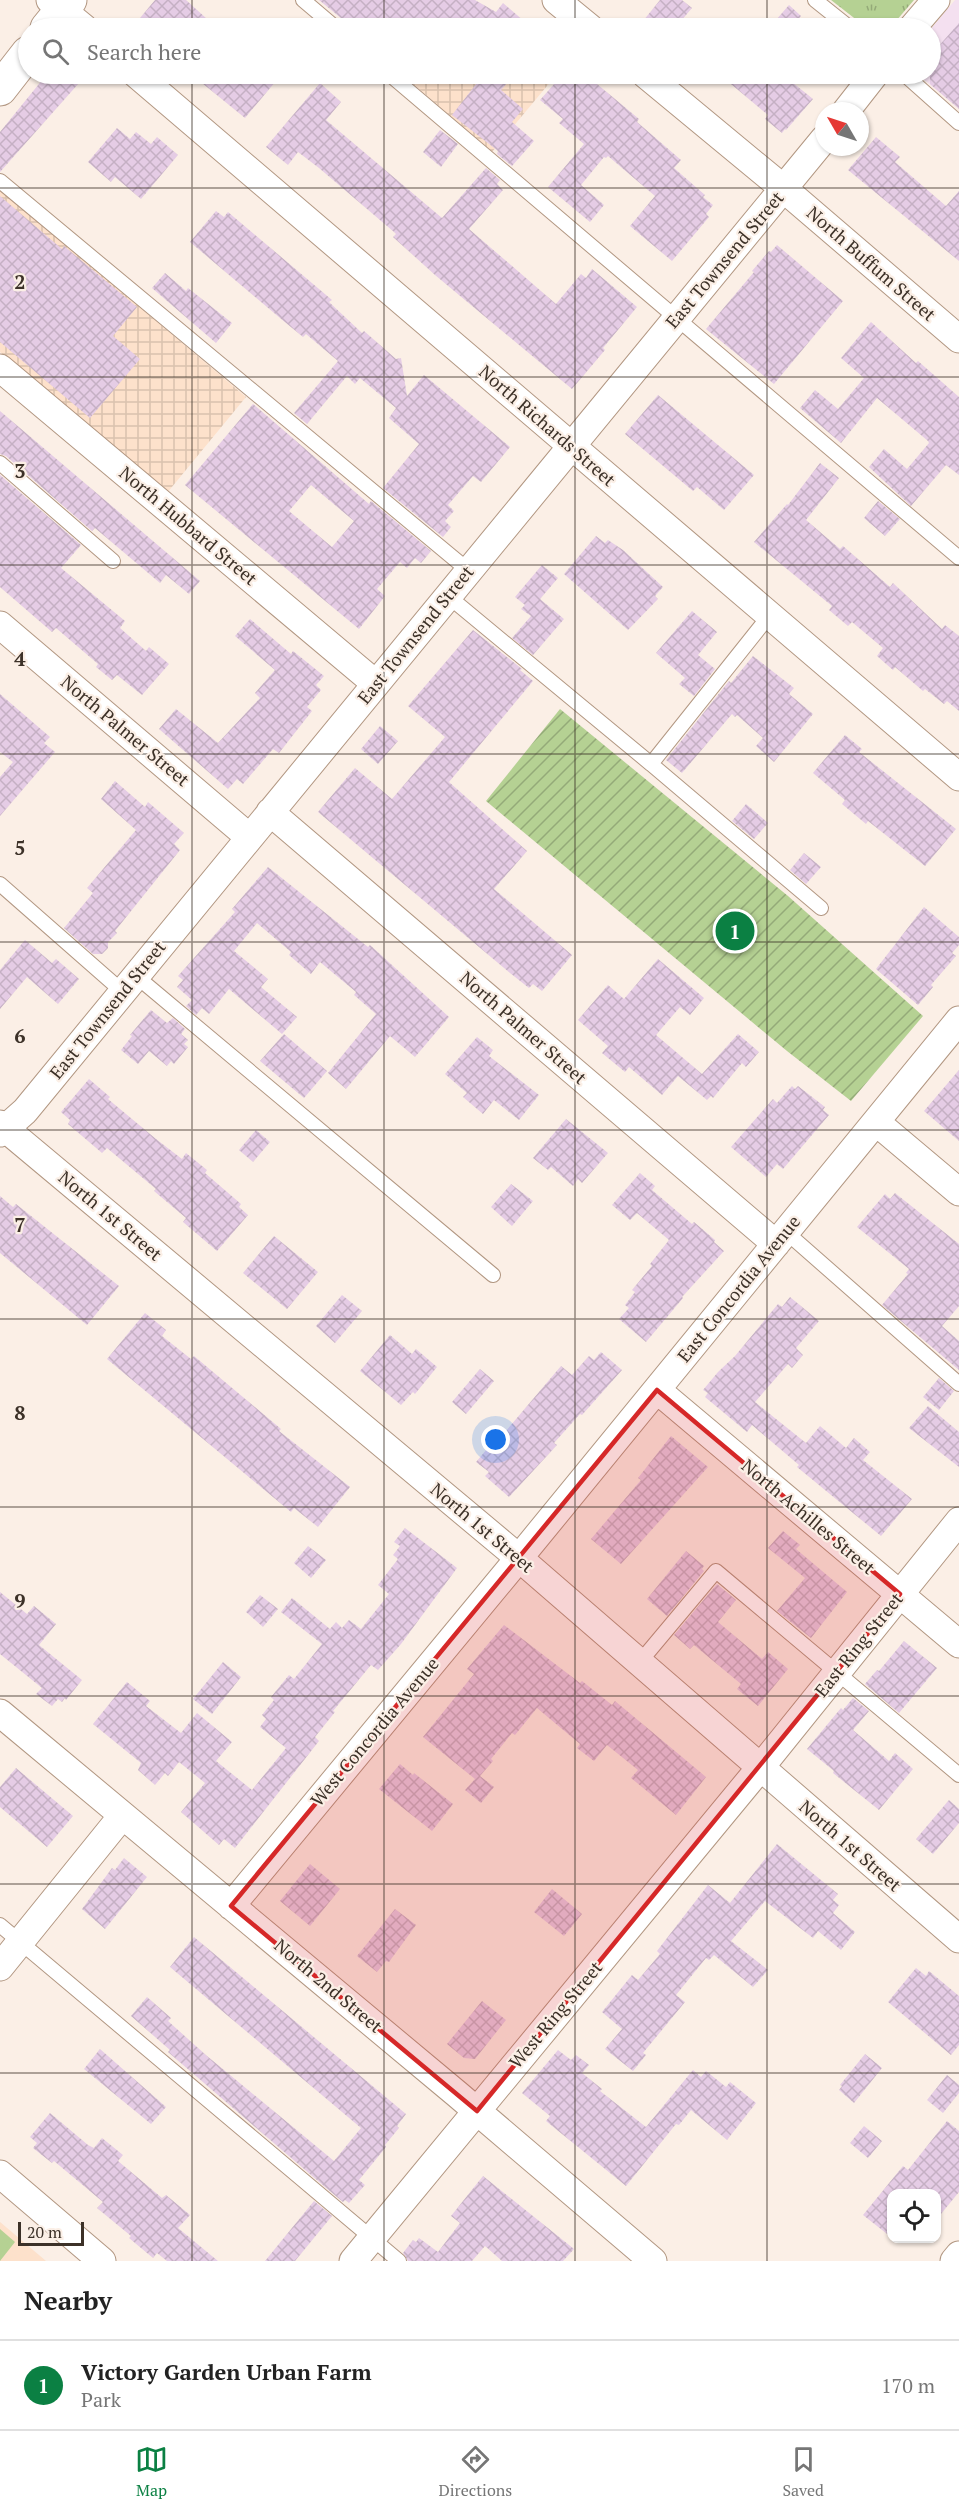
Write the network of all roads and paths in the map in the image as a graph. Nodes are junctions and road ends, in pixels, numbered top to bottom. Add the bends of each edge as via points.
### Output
1 (303, 0) edge
2 (556, 0) edge
3 (815, 0) edge
4 (936, 0) edge
5 (324, 18) edge
6 (578, 18) edge
7 (838, 18) edge
8 (921, 18) edge
9 (18, 66) edge
10 (148, 84) edge
11 (401, 84) edge
12 (657, 84) edge
13 (867, 84) edge
14 (915, 84) edge
15 (0, 89) edge
16 (853, 102) edge
17 (959, 123) edge
18 (815, 150) edge
19 (0, 181) edge
20 (784, 189) junction
21 (677, 318) junction
22 (959, 339) edge
23 (0, 368) edge
24 (571, 446) junction
25 (0, 463) edge
26 (959, 558) edge
27 (114, 561) dead end
28 (469, 571) junction
29 (448, 596) junction
30 (769, 616) junction
31 (0, 625) edge
32 (376, 684) junction
33 (651, 764) junction
34 (959, 777) edge
35 (270, 812) junction
36 (249, 837) junction
37 (0, 884) edge
38 (821, 908) dead end
39 (129, 984) junction
40 (959, 1020) edge
41 (876, 1122) junction
42 (2, 1128) edge
43 (959, 1192) edge
44 (781, 1238) junction
45 (493, 1275) dead end
46 (959, 1384) edge
47 (657, 1390) junction
48 (959, 1521) edge
49 (519, 1558) junction
50 (900, 1594) junction
51 (959, 1644) edge
52 (639, 1663) junction
53 (837, 1673) junction
54 (0, 1713) edge
55 (760, 1768) junction
56 (959, 1774) edge
57 (122, 1816) junction
58 (231, 1905) junction
59 (10, 1934) edge
60 (959, 1939) edge
61 (0, 1967) edge
62 (477, 2110) junction
63 (0, 2174) edge
64 (372, 2238) junction
65 (959, 2255) edge
66 (102, 2261) edge
67 (353, 2261) edge
68 (399, 2261) edge
69 (653, 2261) edge
70 (954, 2261) edge

1 - 5 lane
2 - 6 street
3 - 7 lane
4 - 8 street
9 - 15 street
10 - 24 street, North Richards Street
11 - 21 lane
12 - 20 street, North Buffum Street
13 - 16 street
14 - 17 lane
18 - 20 street, East Townsend Street
19 - 28 lane
20 - 21 street, East Townsend Street
20 - 22 street, North Buffum Street
21 - 24 street, East Townsend Street
21 - 26 lane
23 - 32 street, North Hubbard Street
24 - 28 street, East Townsend Street
24 - 30 street, North Richards Street
25 - 27 lane
28 - 29 street, East Townsend Street
29 - 32 street, East Townsend Street
29 - 33 lane
30 - 33 lane
30 - 34 street, North Richards Street
31 - 36 street, North Palmer Street
32 - 35 street, East Townsend Street
33 - 38 lane
35 - 36 street, East Townsend Street
35 - 44 street, North Palmer Street
36 - 39 street, East Townsend Street
37 - 39 lane
39 - 42 street, East Townsend Street via 25,1111
39 - 45 lane
40 - 41 street, East Concordia Avenue
41 - 43 street
41 - 44 street, East Concordia Avenue
42 - 49 street, North 1st Street
44 - 46 lane
44 - 47 street, East Concordia Avenue
47 - 49 street, East Concordia Avenue
47 - 50 street, North Achilles Street
48 - 50 street, East Ring Street
49 - 52 street, North 1st Street
49 - 58 street, West Concordia Avenue
50 - 51 street, North Achilles Street
50 - 53 street, East Ring Street
52 - 53 lane via 716,1571
52 - 55 street, North 1st Street
53 - 55 street, East Ring Street
53 - 56 lane
54 - 57 street, North 2nd Street
55 - 60 street, North 1st Street
55 - 62 street, West Ring Street
57 - 58 street, North 2nd Street
57 - 59 street
58 - 62 street, North 2nd Street
59 - 61 street
59 - 64 lane
62 - 64 street, West Ring Street
62 - 69 street, North 2nd Street
63 - 66 street
64 - 67 street, West Ring Street
64 - 68 lane
65 - 70 street

